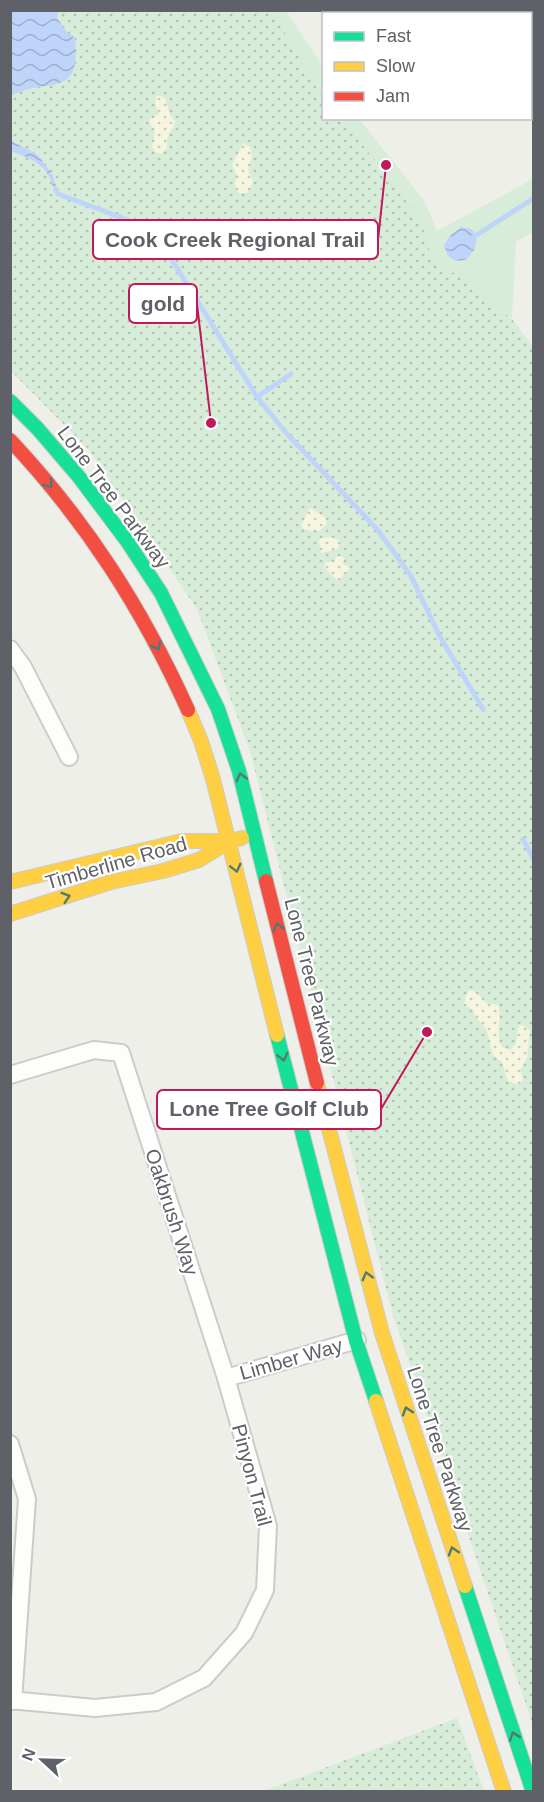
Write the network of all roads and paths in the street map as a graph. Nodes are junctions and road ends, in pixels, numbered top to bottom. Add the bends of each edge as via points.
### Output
1 (10, 401) edge
2 (10, 440) edge
3 (10, 649) edge
4 (69, 757) dead end
5 (255, 834) junction
6 (230, 842) junction
7 (10, 882) edge
8 (10, 914) edge
9 (10, 1075) edge
10 (357, 1340) junction
11 (226, 1378) junction
12 (10, 1444) edge
13 (12, 1700) edge
14 (504, 1791) edge
15 (533, 1791) edge

5 -> 1 street, Lone Tree Parkway via 218,709 161,593 79,477
2 -> 6 street via 58,494 138,607 193,719
3 - 4 street
5 - 6 street, Timberline Road
15 -> 5 street, Lone Tree Parkway via 380,1333
6 - 7 street, Timberline Road via 182,841
8 -> 6 street, Timberline Road via 111,882 199,860
6 -> 10 street via 309,1166
9 - 11 street, Oakbrush Way via 94,1050 121,1053
10 - 11 street, Limber Way
10 - 14 street
11 - 13 street, Pinyon Trail via 268,1526 265,1590 244,1634 204,1678 156,1702 95,1708
12 - 13 street via 27,1499

